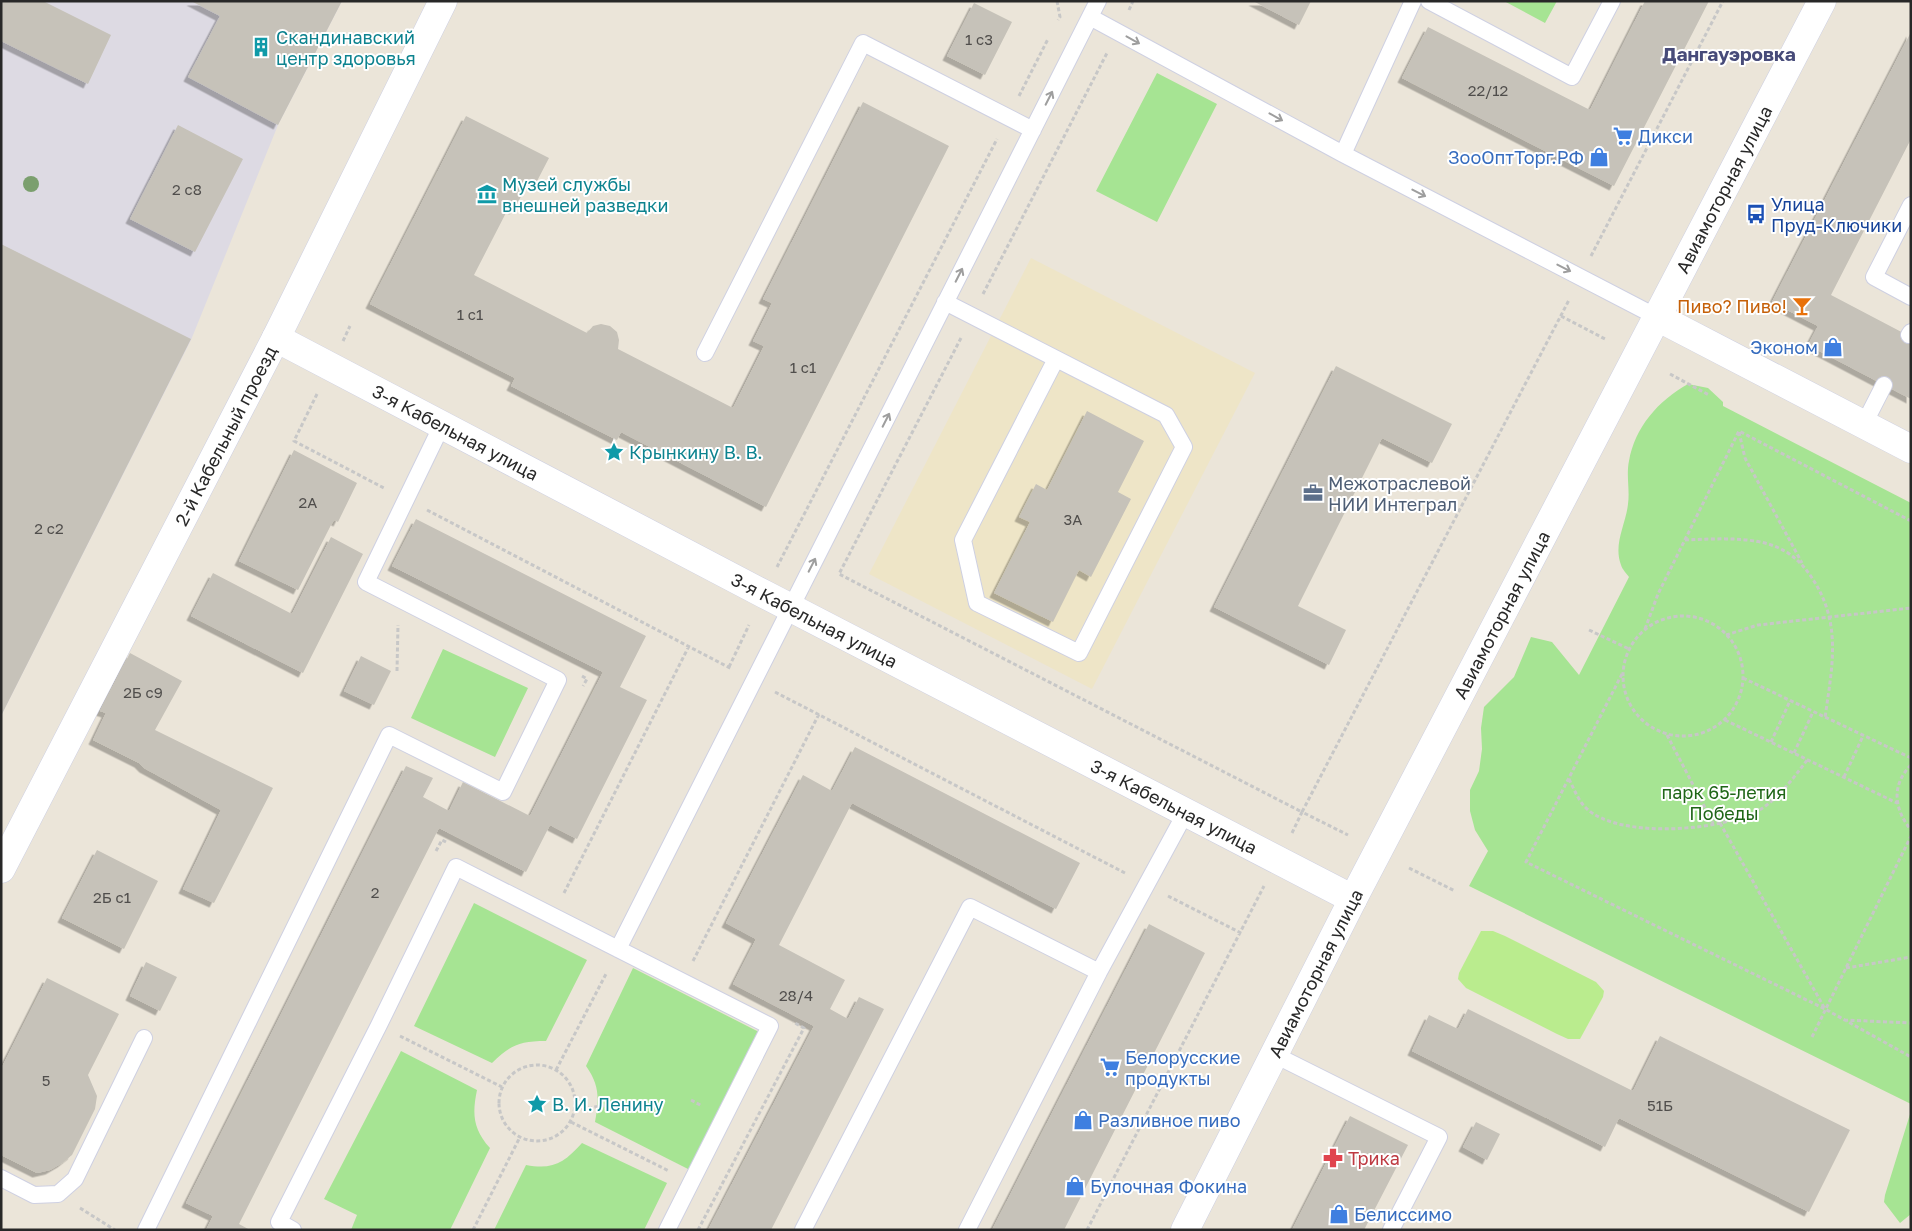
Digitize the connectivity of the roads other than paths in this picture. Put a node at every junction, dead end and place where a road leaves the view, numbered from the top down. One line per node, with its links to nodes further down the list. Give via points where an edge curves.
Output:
1 (443, 1): 14 (street, 2-й Кабельный проезд)
2 (1098, 1): 7 (lane)
3 (1413, 1): 9 (lane)
4 (1429, 1): 5 (lane, via 1572,77)
5 (1612, 1)
6 (1822, 1): 13 (street, Авиамоторная улица)
7 (1090, 17): 8 (lane, one-way to 7); 9 (lane, one-way to 9)
8 (1033, 130): 12 (lane, one-way to 8); 15 (lane, via 863,43)
9 (1342, 154): 13 (lane, one-way to 13)
10 (1911, 205): 11 (lane, via 1874,278)
11 (1911, 297)
12 (946, 302): 16 (lane); 21 (lane, one-way to 12)
13 (1657, 317): 18 (street); 24 (street, Авиамоторная улица)
14 (276, 338): 19 (street, 3-я Кабельная улица); 23 (street, 2-й Кабельный проезд)
15 (705, 353)
16 (1056, 359): 16 (lane, via 1166,416 1184,447 1079,653 977,602 963,540)
17 (1884, 385): 18 (lane)
18 (1864, 424): 20 (street)
19 (442, 425): 21 (street, 3-я Кабельная улица); 30 (lane, via 366,582 558,680 503,792 389,735)
20 (1911, 449)
21 (790, 608): 22 (street, 3-я Кабельная улица); 25 (lane)
22 (1186, 812): 24 (street, 3-я Кабельная улица); 26 (lane)
23 (1, 869)
24 (1353, 899): 28 (street, Авиамоторная улица)
25 (618, 949): 31 (lane, via 456,867 279,1222); 32 (lane, via 770,1026)
26 (1099, 972): 33 (lane, via 970,907); 34 (lane)
27 (144, 1038): 29 (lane, via 75,1179 58,1194 34,1195)
28 (1275, 1055): 35 (street, Авиамоторная улица); 36 (lane, via 1439,1137)
29 (1, 1178)
30 (146, 1230)
31 (293, 1230)
32 (668, 1230)
33 (803, 1230)
34 (967, 1230)
35 (1185, 1230)
36 (1391, 1230)

